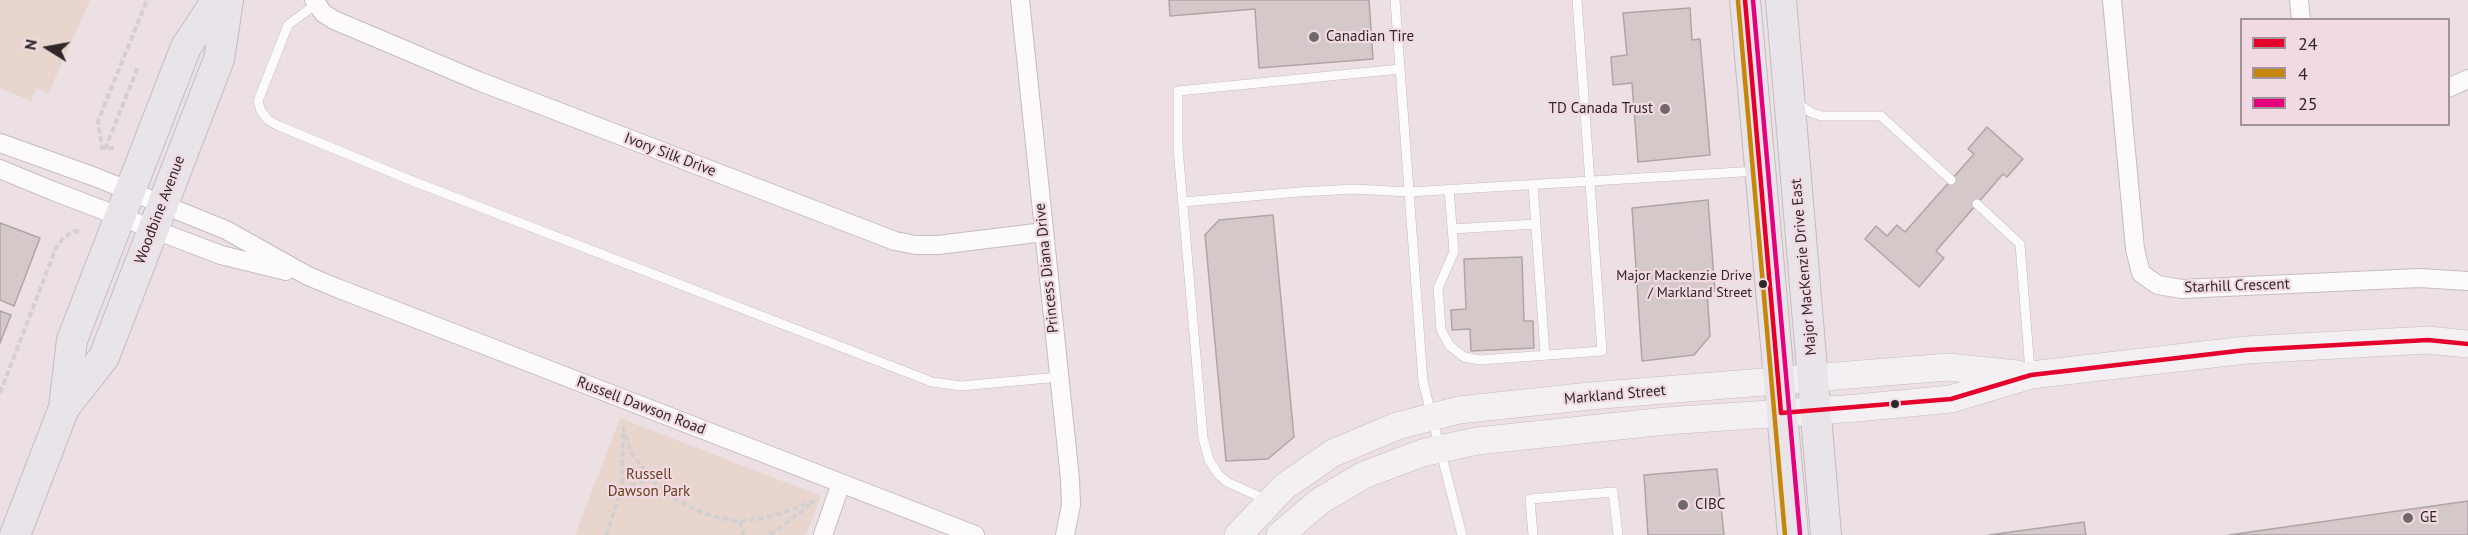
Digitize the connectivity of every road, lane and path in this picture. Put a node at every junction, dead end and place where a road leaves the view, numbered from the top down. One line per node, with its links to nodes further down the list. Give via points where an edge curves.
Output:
1 (147, 0): 20 (path, via 100,113 98,130)
2 (218, 0): 29 (main road, Woodbine Avenue, via 186,47)
3 (228, 0): 31 (main road, Woodbine Avenue, via 219,59)
4 (1020, 0): 35 (street, Princess Diana Drive)
5 (1395, 0): 14 (lane)
6 (1577, 0): 24 (lane)
7 (1745, 0): 17 (main road, Major MacKenzie Drive East)
8 (1781, 0): 17 (main road, Major MacKenzie Drive East)
9 (2112, 0): 37 (street, Starhill Crescent, via 2135,249 2141,273 2158,285 2182,289 2419,278)
10 (2299, 0): 12 (street)
11 (315, 2): 35 (street, Ivory Silk Drive, via 334,20 476,80 895,241 938,245); 41 (lane, via 288,25 258,101 268,120 279,126 932,382 961,386)
12 (2301, 18)
13 (138, 67): 20 (path)
14 (1400, 69): 27 (lane); 28 (lane, via 1178,91)
15 (2468, 79): 16 (street)
16 (2450, 87)
17 (1774, 93): 22 (main road, Major MacKenzie Drive East); 23 (lane, via 1812,114 1881,116); 42 (main road, Major MacKenzie Drive East)
18 (0, 143): 29 (street, Russell Dawson Road)
19 (114, 148): 20 (path)
20 (105, 149)
21 (0, 169): 29 (street, Russell Dawson Road)
22 (1760, 170): 24 (lane); 43 (main road, Major MacKenzie Drive East)
23 (1951, 180)
24 (1590, 182): 25 (lane); 39 (lane, via 1602,351)
25 (1533, 184): 26 (lane); 32 (lane)
26 (1449, 189): 27 (lane); 33 (lane)
27 (1409, 192): 28 (lane, via 1354,189); 48 (lane, via 1423,382)
28 (1183, 202): 53 (lane, via 1203,438 1209,460 1227,482)
29 (125, 204): 31 (street, Russell Dawson Road); 31 (street, Russell Dawson Road); 45 (main road, Woodbine Avenue, via 72,340)
30 (1977, 204): 40 (lane, via 2020,244)
31 (158, 217): 36 (street, Russell Dawson Road, via 221,255); 36 (street, Russell Dawson Road, via 226,230); 45 (main road, Woodbine Avenue, via 104,357)
32 (1536, 224): 33 (lane); 39 (lane)
33 (1452, 229): 39 (lane, via 1454,252 1438,288 1442,330 1450,346 1464,357 1480,360)
34 (82, 232): 44 (path, via 69,234 56,248)
35 (1044, 232): 41 (street, Princess Diana Drive)
36 (308, 276): 51 (street, Russell Dawson Road)
37 (2468, 281)
38 (2468, 344): 40 (street, Markland Street, via 2428,340 2246,350)
39 (1545, 355)
40 (2031, 375): 42 (street, Markland Street, via 1948,367); 46 (street, Markland Street, via 1951,399)
41 (1059, 376): 61 (street, Princess Diana Drive, via 1071,505)
42 (1814, 378): 43 (street, Markland Street); 46 (main road, Major MacKenzie Drive East)
43 (1778, 381): 47 (main road, Major MacKenzie Drive East); 48 (street, Markland Street, via 1510,404)
44 (0, 393)
45 (64, 408): 55 (main road, Woodbine Avenue)
46 (1816, 411): 47 (street, Markland Street); 68 (main road, Major MacKenzie Drive East)
47 (1780, 413): 49 (street, Markland Street, via 1527,435); 67 (main road, Major MacKenzie Drive East)
48 (1433, 416): 49 (lane); 53 (street, Markland Street, via 1397,426 1333,453)
49 (1440, 448): 63 (street, Markland Street, via 1382,467 1348,484); 64 (lane)
50 (650, 479): 52 (path); 52 (path, via 630,450 623,426); 54 (path, via 673,498 702,513)
51 (841, 483): 59 (street); 60 (street, Russell Dawson Road)
52 (622, 489): 56 (path)
53 (1269, 501): 62 (street, Markland Street)
54 (739, 522): 57 (path); 58 (path, via 773,516 815,501)
55 (15, 535)
56 (606, 535)
57 (744, 535)
58 (770, 535)
59 (822, 535)
60 (975, 535)
61 (1065, 535)
62 (1238, 535)
63 (1280, 535)
64 (1462, 535)
65 (1533, 535): 66 (lane, via 1530,500 1613,492)
66 (1618, 535)
67 (1793, 535)
68 (1826, 535)

